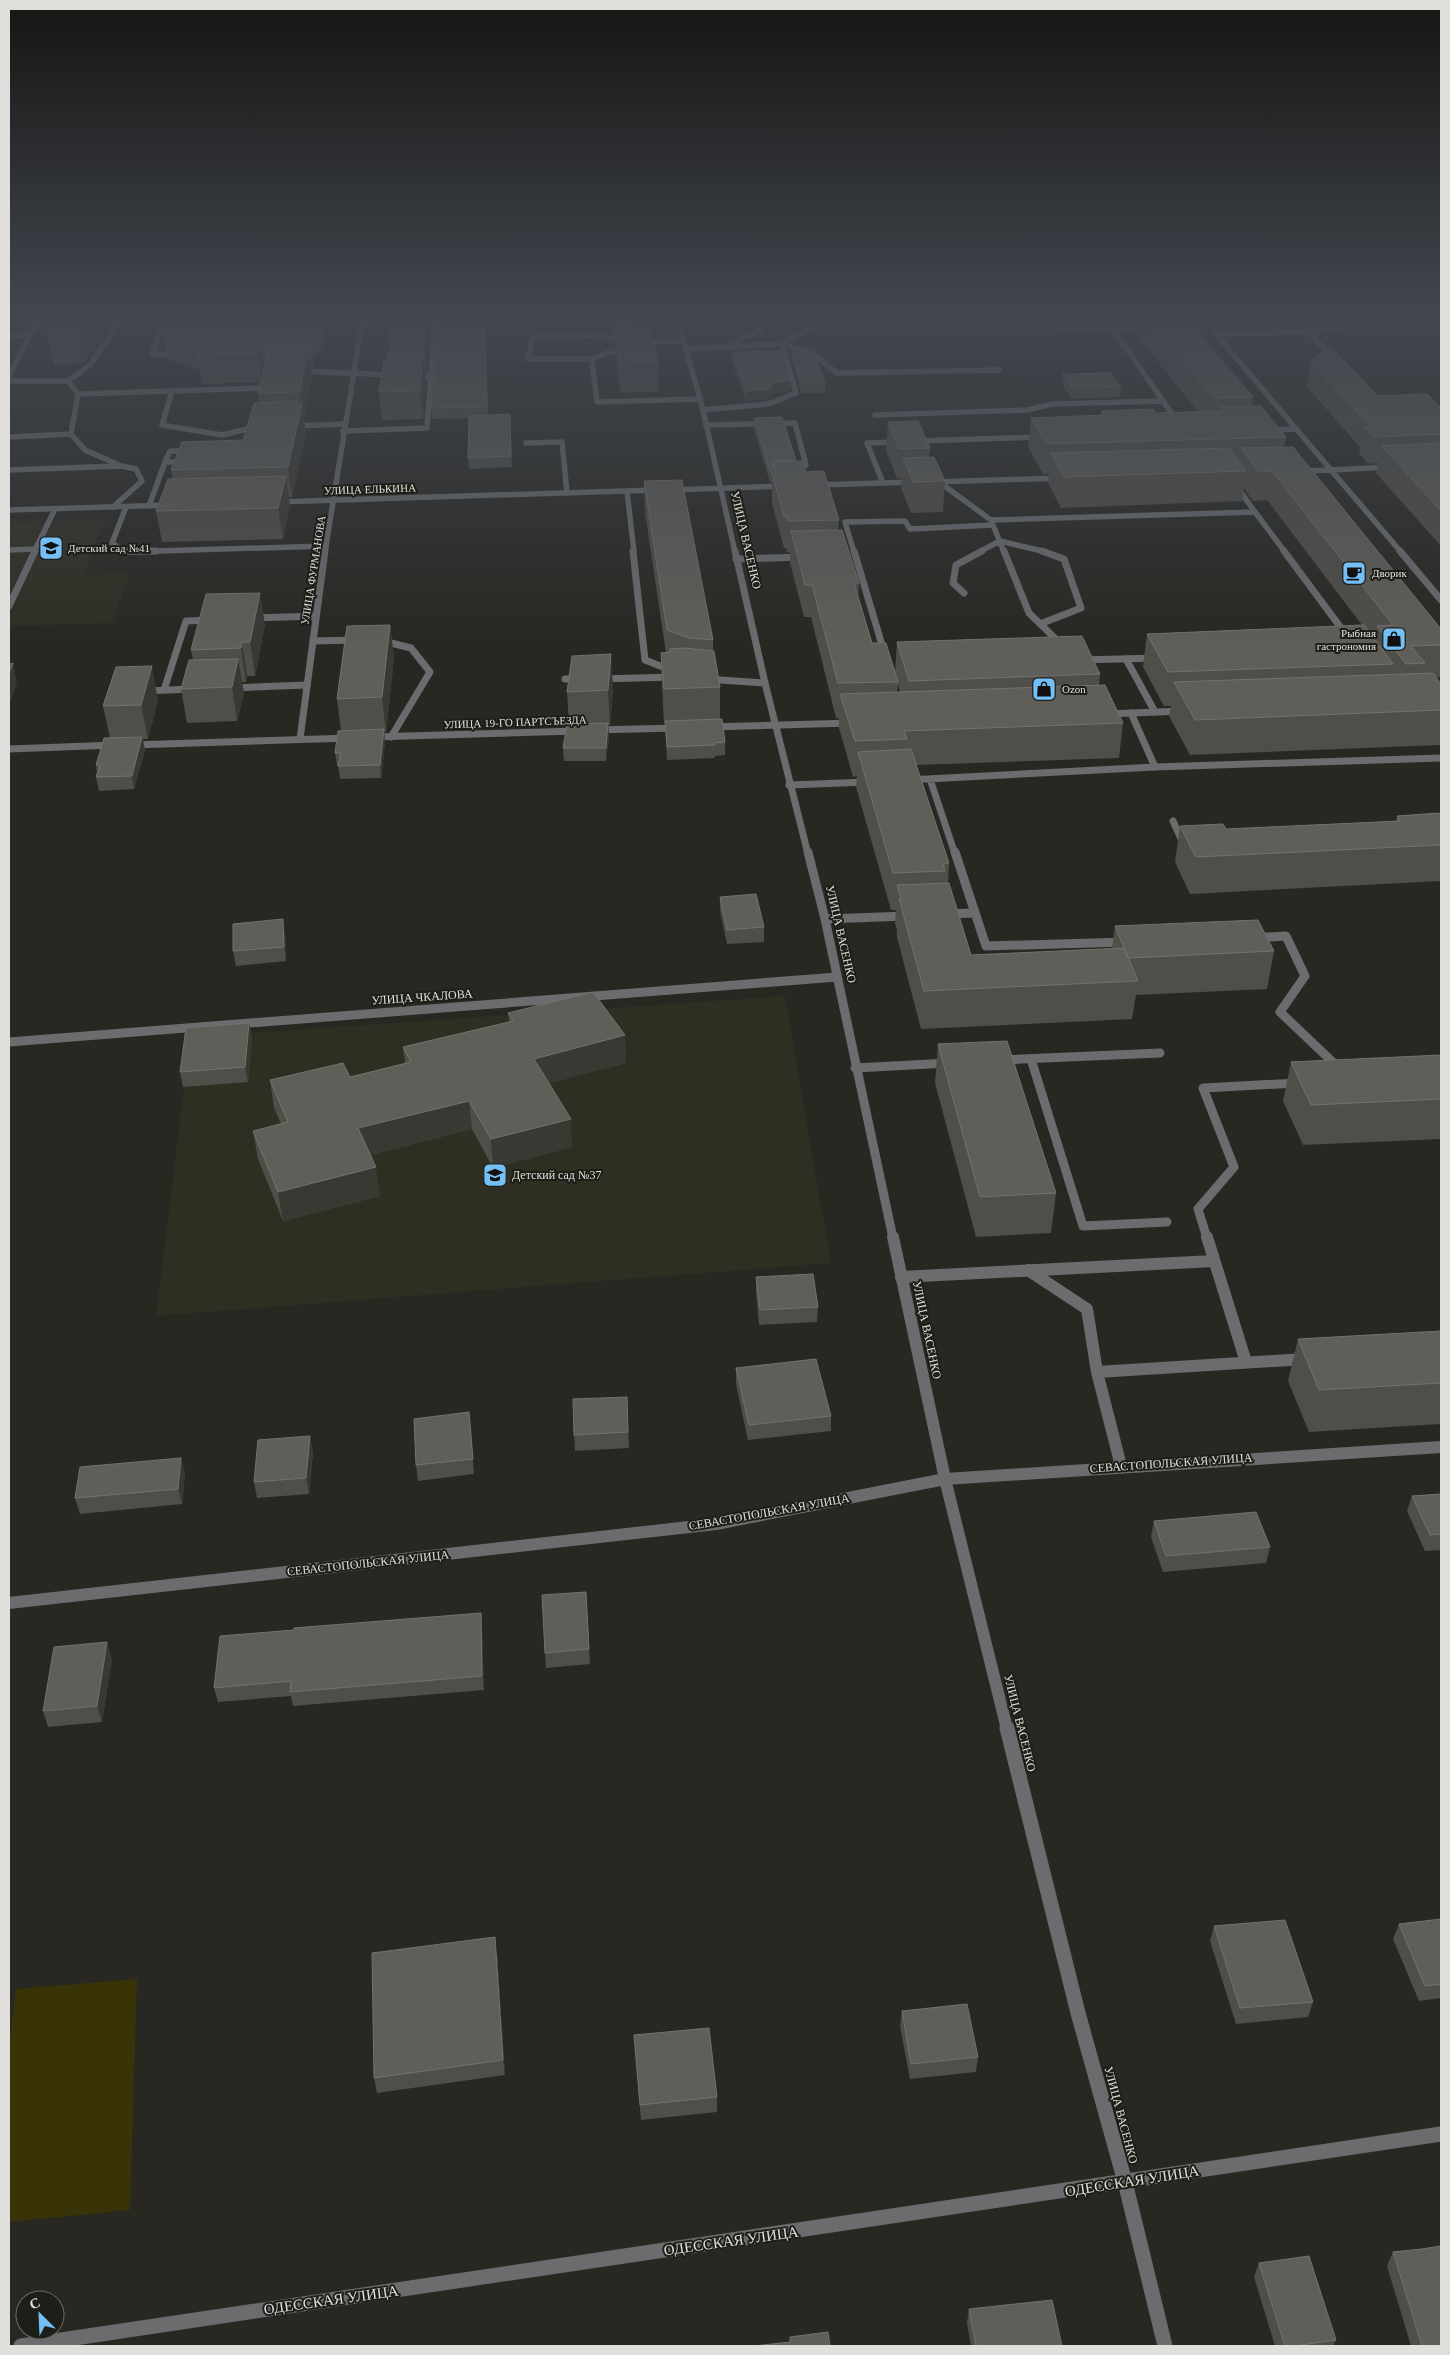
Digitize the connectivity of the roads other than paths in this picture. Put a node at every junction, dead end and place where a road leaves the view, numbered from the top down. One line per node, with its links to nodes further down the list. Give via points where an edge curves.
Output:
1 (706, 425): 36 (street, УЛИЦА ВАСЕНКО)
2 (72, 426): 15 (street)
3 (167, 426): 9 (street, via 222,435)
4 (285, 426): 11 (street)
5 (427, 426): 11 (street)
6 (796, 426): 22 (street)
7 (1181, 426): 14 (street)
8 (1294, 426): 12 (street)
9 (256, 427): 10 (street)
10 (266, 427)
11 (344, 428): 39 (street, УЛИЦА ФУРМАНОВА)
12 (1297, 429): 13 (street); 26 (street)
13 (1260, 430)
14 (1186, 432)
15 (71, 434): 16 (street); 23 (street, via 85,450)
16 (9, 437)
17 (1046, 437): 33 (street, via 867,443)
18 (526, 443): 38 (street, via 562,442)
19 (196, 451): 20 (street, via 170,452)
20 (165, 462): 21 (street); 42 (street)
21 (195, 462)
22 (806, 465)
23 (121, 466): 25 (street); 43 (street, via 136,469 142,481)
24 (1402, 467): 26 (street)
25 (9, 470)
26 (1331, 470): 27 (street); 58 (street)
27 (1293, 471)
28 (1068, 478): 32 (street)
29 (1233, 480): 47 (street)
30 (920, 482): 33 (street)
31 (929, 482): 32 (street)
32 (939, 482): 48 (street)
33 (883, 483): 35 (street)
34 (796, 486): 36 (street, УЛИЦА ЕЛЬКИНА)
35 (806, 486)
36 (720, 488): 37 (street, УЛИЦА ЕЛЬКИНА); 56 (street, УЛИЦА ВАСЕНКО)
37 (627, 491): 38 (street, УЛИЦА ЕЛЬКИНА); 72 (street, via 645,660 679,676)
38 (567, 493): 39 (street, УЛИЦА ЕЛЬКИНА)
39 (335, 500): 40 (street, УЛИЦА ЕЛЬКИНА); 50 (street, УЛИЦА ФУРМАНОВА)
40 (266, 502)
41 (178, 505): 42 (street)
42 (149, 506): 44 (street)
43 (112, 507): 44 (street); 45 (street)
44 (126, 507): 50 (street, via 112,543 125,552)
45 (55, 509): 46 (street); 51 (street)
46 (9, 510)
47 (1255, 512): 48 (street); 65 (street)
48 (992, 523): 49 (street); 54 (street, via 910,529 905,521 845,522)
49 (1000, 541): 57 (street, via 956,565 953,583); 63 (street, via 1029,613); 63 (street, via 1064,559 1082,608)
50 (326, 546): 60 (street, УЛИЦА ФУРМАНОВА)
51 (35, 549): 52 (street); 59 (street)
52 (9, 550)
53 (847, 556): 54 (street)
54 (856, 556): 67 (street)
55 (808, 557): 56 (street)
56 (736, 559): 73 (street, УЛИЦА ВАСЕНКО)
57 (964, 593)
58 (1441, 600)
59 (9, 606)
60 (315, 616): 61 (street); 64 (street, УЛИЦА ФУРМАНОВА)
61 (246, 619)
62 (216, 620): 77 (street, via 186,621)
63 (1040, 624): 69 (street)
64 (313, 641): 74 (street, УЛИЦА ФУРМАНОВА); 87 (street, via 377,640 411,648 430,672)
65 (1352, 642)
66 (1161, 657): 68 (street)
67 (886, 658)
68 (1126, 659): 69 (street); 80 (street)
69 (1078, 660): 70 (street)
70 (1068, 661)
71 (697, 678): 73 (street)
72 (565, 679)
73 (765, 683): 84 (street, УЛИЦА ВАСЕНКО)
74 (307, 685): 75 (street); 88 (street, УЛИЦА ФУРМАНОВА)
75 (222, 688)
76 (202, 689): 77 (street)
77 (164, 690): 78 (street)
78 (138, 691)
79 (1193, 710): 80 (street)
80 (1155, 712): 81 (street)
81 (1131, 713): 82 (street); 91 (street)
82 (1102, 714)
83 (865, 722): 84 (street)
84 (776, 724): 86 (street); 95 (street, УЛИЦА ВАСЕНКО)
85 (687, 727): 87 (street, УЛИЦА 19-ГО ПАРТСЪЕЗДА)
86 (697, 727)
87 (391, 737): 88 (street, УЛИЦА 19-ГО ПАРТСЪЕЗДА)
88 (300, 739): 89 (street, УЛИЦА 19-ГО ПАРТСЪЕЗДА)
89 (9, 749)
90 (1441, 758): 91 (street)
91 (1155, 767): 92 (street)
92 (930, 779): 93 (street); 98 (street)
93 (901, 780)
94 (881, 781): 95 (street)
95 (789, 785): 101 (street, УЛИЦА ВАСЕНКО)
96 (1173, 820): 97 (street, via 1185,848)
97 (1195, 848)
98 (974, 913): 99 (street); 103 (street, via 986,946)
99 (935, 914)
100 (915, 915): 101 (street)
101 (825, 919): 104 (street, УЛИЦА ВАСЕНКО)
102 (1247, 938): 111 (street, via 1286,936 1305,976 1280,1012)
103 (1141, 941)
104 (837, 977): 105 (street, УЛИЦА ЧКАЛОВА); 110 (street, УЛИЦА ВАСЕНКО)
105 (9, 1042)
106 (1160, 1053): 107 (street)
107 (1031, 1059): 108 (street); 113 (street, via 1083,1226)
108 (992, 1061)
109 (963, 1062): 110 (street)
110 (855, 1068): 116 (street, УЛИЦА ВАСЕНКО)
111 (1346, 1074)
112 (1306, 1083): 114 (street, via 1203,1088 1234,1167 1198,1209)
113 (1167, 1222)
114 (1214, 1261): 115 (street); 118 (street)
115 (1028, 1270): 116 (street); 119 (street, via 1087,1309)
116 (901, 1278): 122 (street, УЛИЦА ВАСЕНКО)
117 (1314, 1358): 118 (street)
118 (1246, 1362): 119 (street)
119 (1098, 1372): 121 (street)
120 (1441, 1447): 121 (street, СЕВАСТОПОЛЬСКАЯ УЛИЦА)
121 (1121, 1466): 122 (street, СЕВАСТОПОЛЬСКАЯ УЛИЦА)
122 (945, 1479): 123 (street, СЕВАСТОПОЛЬСКАЯ УЛИЦА, via 716,1524); 125 (street, УЛИЦА ВАСЕНКО, via 1078,2013)
123 (9, 1603)
124 (1441, 2134): 125 (street, ОДЕССКАЯ УЛИЦА)
125 (1125, 2182): 126 (street, ОДЕССКАЯ УЛИЦА); 127 (street, УЛИЦА ВАСЕНКО)
126 (21, 2346)
127 (1165, 2346)

